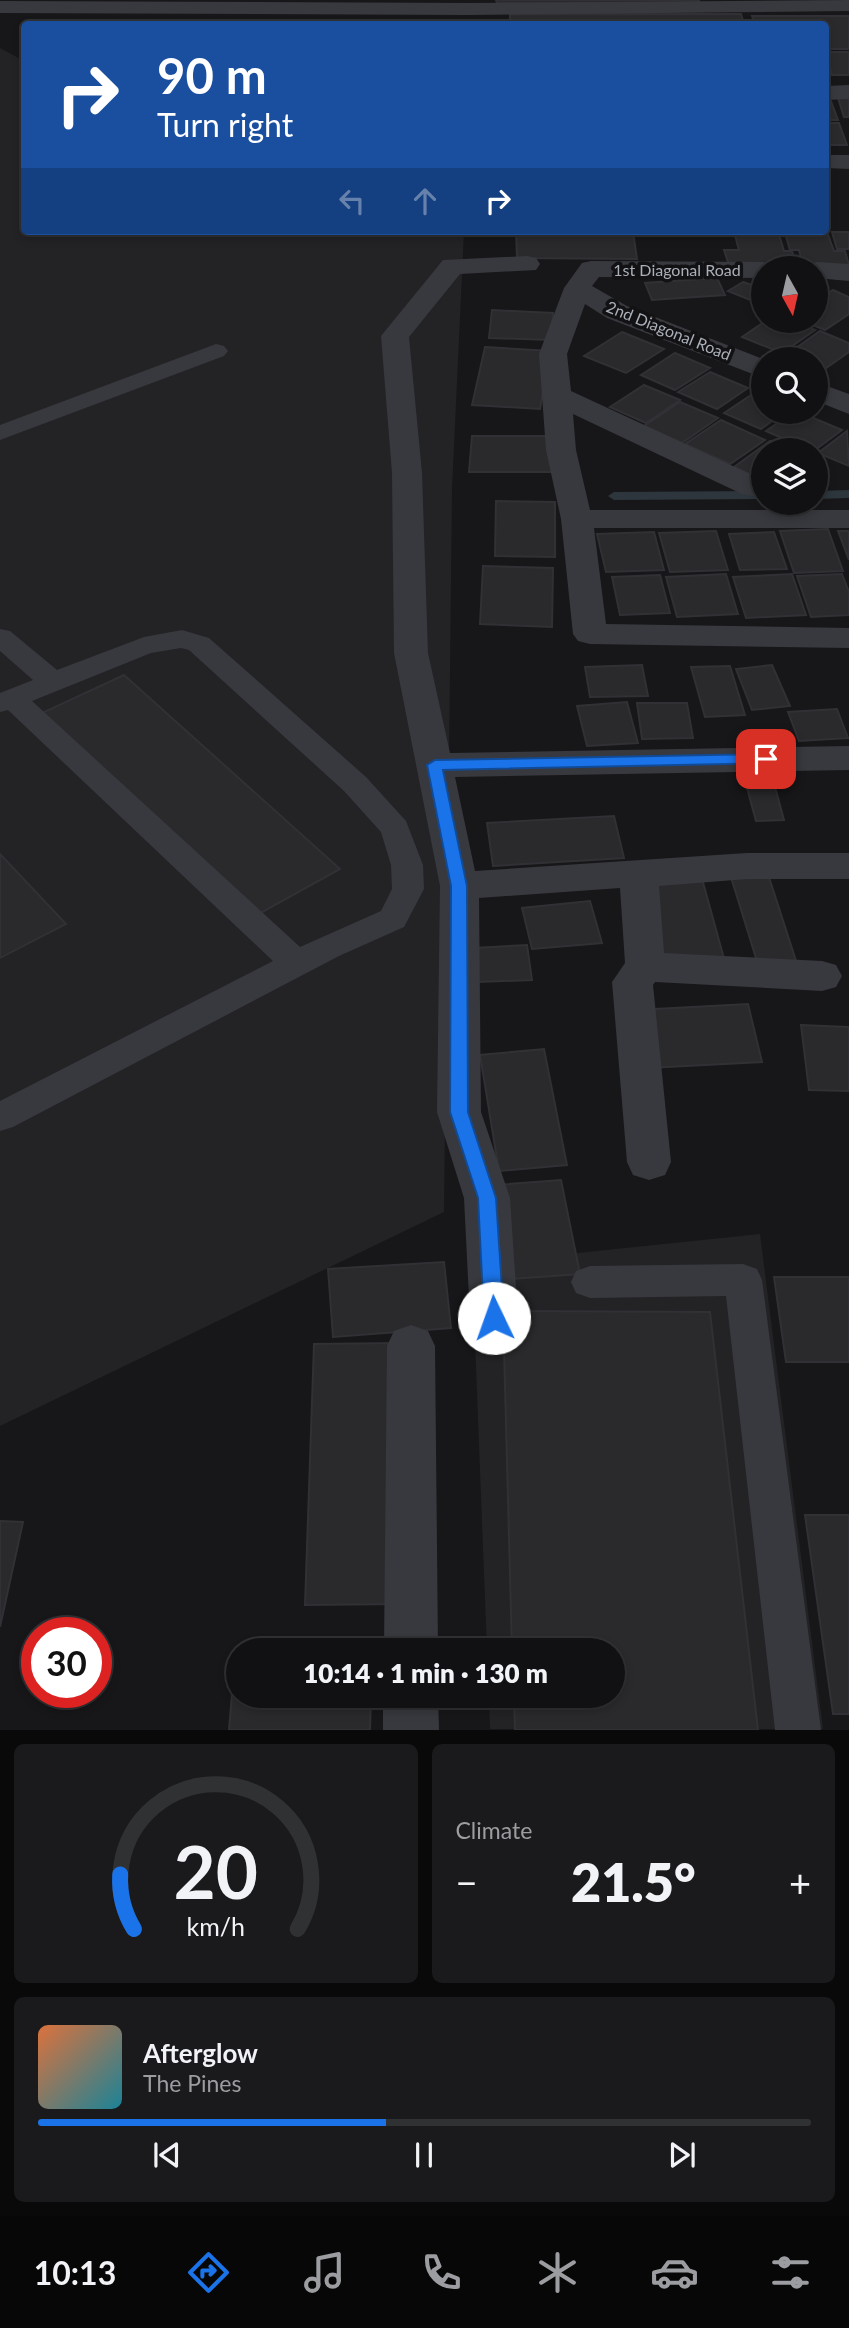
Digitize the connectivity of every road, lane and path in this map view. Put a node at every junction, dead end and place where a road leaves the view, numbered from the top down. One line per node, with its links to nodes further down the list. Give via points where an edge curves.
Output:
1 (849, 5): 3 (street)
2 (0, 7): 3 (street)
3 (469, 11)
4 (849, 92): 5 (street)
5 (829, 93)
6 (527, 264): 23 (street, via 452,266 395,336 407,473 411,653)
7 (751, 271): 8 (street, 1st Diagonal Road)
8 (584, 278): 10 (street, 2nd Diagonal Road, via 617,312); 11 (street, via 553,354)
9 (216, 351): 14 (lane)
10 (751, 364)
11 (556, 395): 15 (street); 17 (street, via 561,450)
12 (828, 396): 13 (street)
13 (849, 405)
14 (0, 433)
15 (751, 486)
16 (834, 505): 17 (street)
17 (577, 519): 19 (street, via 590,634)
18 (0, 637): 20 (lane)
19 (849, 638)
20 (52, 682): 21 (lane); 27 (lane, via 144,646 182,639 199,644 355,784 395,828 407,865 408,889 393,919)
21 (6, 700): 27 (lane)
22 (849, 758): 23 (street)
23 (435, 765): 26 (street)
24 (849, 866): 25 (street)
25 (639, 873): 26 (street); 28 (street)
26 (459, 886): 33 (street, via 459,1112 487,1198)
27 (297, 964): 30 (lane)
28 (645, 967): 29 (street); 31 (street, via 632,982)
29 (822, 976)
30 (0, 1117)
31 (649, 1162)
32 (590, 1282): 38 (lane, via 743,1280)
33 (494, 1318)
34 (411, 1346): 35 (street)
35 (411, 1638)
36 (411, 1708): 37 (street)
37 (411, 1730)
38 (798, 1730)

